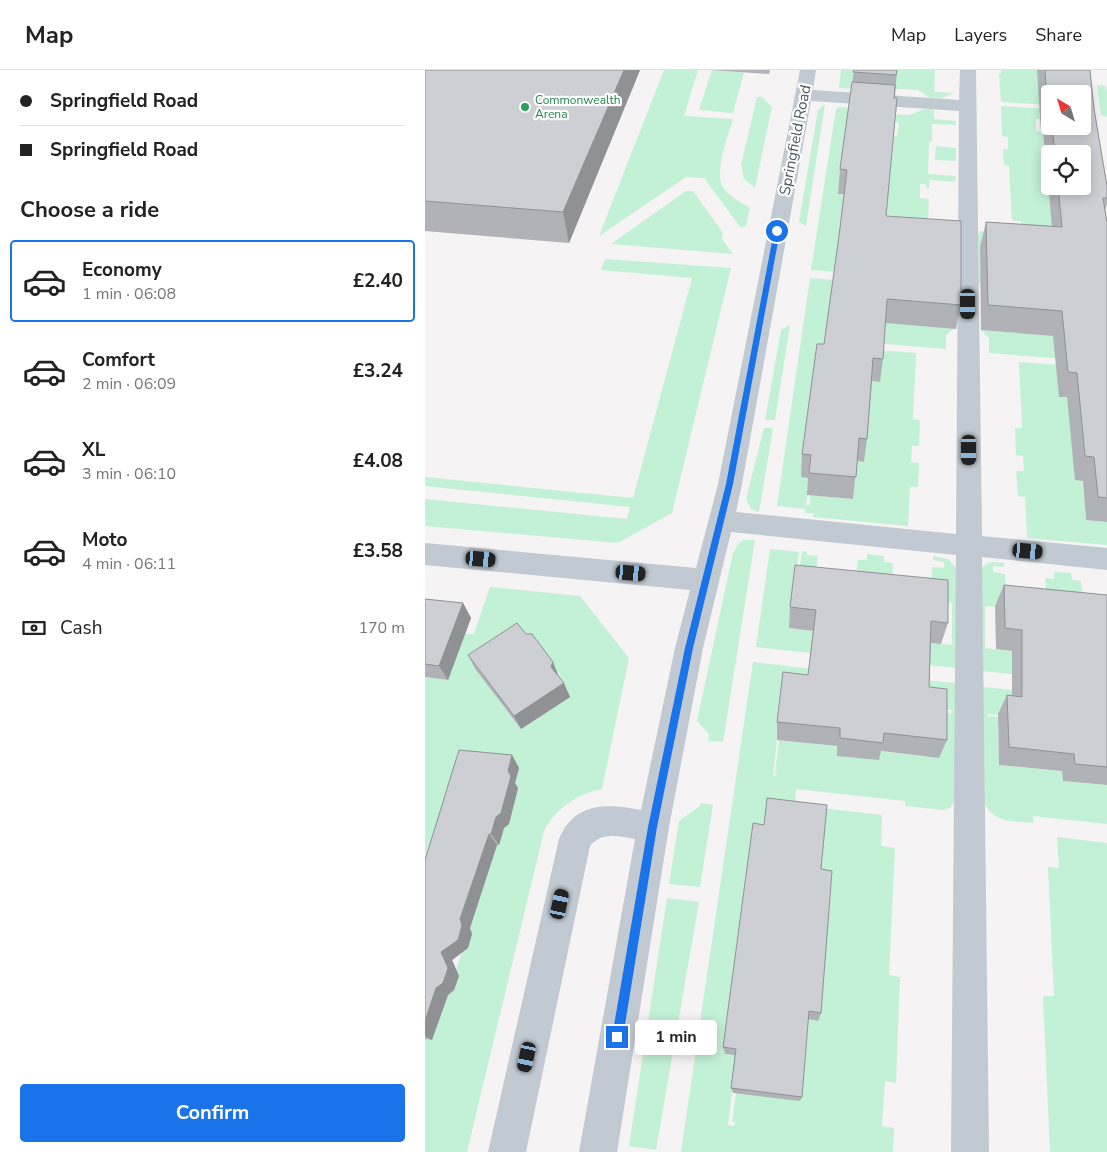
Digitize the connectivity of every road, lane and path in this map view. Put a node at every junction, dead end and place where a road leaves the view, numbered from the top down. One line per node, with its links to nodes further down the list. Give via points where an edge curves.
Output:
1 (968, 70): 3 (street)
2 (806, 83): 3 (street); 4 (street, Springfield Road)
3 (968, 106): 5 (street)
4 (720, 521): 5 (street); 8 (street, Springfield Road)
5 (969, 546): 7 (street); 12 (street)
6 (425, 554): 8 (street)
7 (1107, 559)
8 (705, 580): 9 (street, Springfield Road)
9 (653, 827): 10 (street, via 599,821 580,830 575,839); 11 (street, Springfield Road)
10 (507, 1152)
11 (598, 1152)
12 (970, 1152)

